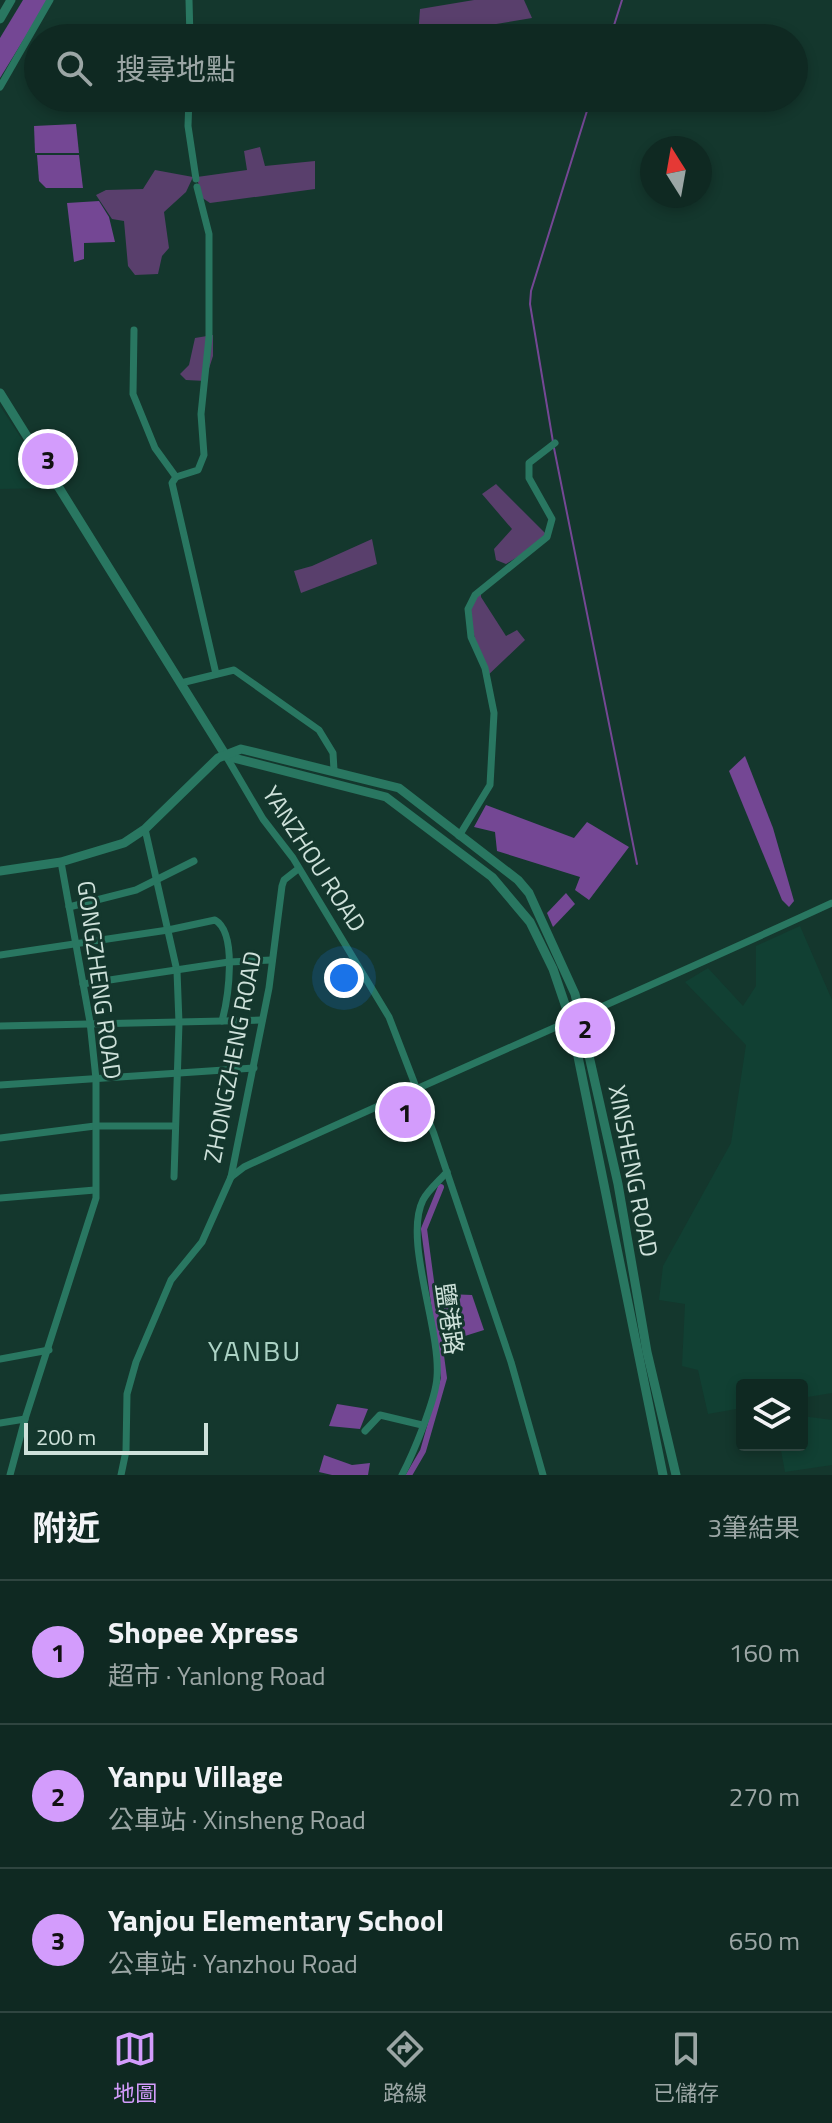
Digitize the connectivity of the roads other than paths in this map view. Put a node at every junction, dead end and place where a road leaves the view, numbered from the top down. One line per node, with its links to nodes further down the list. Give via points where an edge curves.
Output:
1 (11, 0): 4 (street)
2 (50, 0): 5 (street)
3 (189, 0): 6 (street)
4 (0, 19)
5 (36, 24)
6 (190, 24)
7 (24, 45): 8 (street)
8 (0, 87)
9 (188, 112): 13 (street, via 196,183 209,234 209,337 201,414 204,455 198,470)
10 (134, 330): 13 (street, via 133,394 155,448)
11 (0, 393): 15 (street, YANZHOU ROAD)
12 (555, 443): 19 (street, via 529,463 529,478 552,519 547,537 475,595 468,609 494,713 490,785)
13 (176, 477): 14 (street, via 172,483 180,525)
14 (216, 674): 15 (street); 17 (street, via 234,670 319,730 333,753)
15 (181, 683): 16 (street, YANZHOU ROAD)
16 (226, 756): 17 (street, XINSHENG ROAD, via 241,749); 18 (street); 22 (street, YANZHOU ROAD); 34 (street, XINSHENG ROAD, via 386,797 492,877 530,922)
17 (334, 770): 19 (street, XINSHENG ROAD, via 399,788)
18 (145, 829): 21 (street, via 124,843); 24 (street)
19 (459, 836): 34 (street, XINSHENG ROAD, via 529,893 575,994)
20 (194, 861): 24 (street)
21 (61, 862): 23 (street); 26 (street, GONGZHENG ROAD)
22 (298, 869): 30 (street, ZHONGZHENG ROAD, via 282,886); 44 (street, YANZHOU ROAD, via 389,1017)
23 (0, 871)
24 (157, 880): 26 (street); 27 (street)
25 (832, 903): 34 (street)
26 (69, 907): 28 (street, GONGZHENG ROAD)
27 (168, 930): 28 (street); 31 (street, via 215,920 225,929); 32 (street)
28 (76, 943): 29 (street); 33 (street, GONGZHENG ROAD)
29 (0, 955)
30 (272, 960): 31 (street); 35 (street, ZHONGZHENG ROAD)
31 (229, 962): 32 (street); 36 (street)
32 (177, 971): 33 (street); 38 (street)
33 (83, 984): 37 (street, GONGZHENG ROAD)
34 (576, 1019): 44 (street); 63 (street, XINSHENG ROAD); 64 (street, XINSHENG ROAD, via 618,1184 647,1352)
35 (262, 1020): 36 (street); 40 (street, ZHONGZHENG ROAD)
36 (222, 1021): 38 (street)
37 (90, 1022): 38 (street); 39 (street); 42 (street, GONGZHENG ROAD)
38 (179, 1023): 41 (street)
39 (0, 1026)
40 (254, 1068): 41 (street); 50 (street, ZHONGZHENG ROAD)
41 (177, 1074): 42 (street); 46 (street)
42 (96, 1079): 43 (street); 45 (street, GONGZHENG ROAD)
43 (0, 1085)
44 (417, 1090): 48 (street, YANZHOU ROAD); 50 (street)
45 (95, 1126): 46 (street); 47 (street); 51 (street, GONGZHENG ROAD)
46 (175, 1126): 49 (street)
47 (0, 1138)
48 (447, 1172): 57 (street, 鹽港路, via 423,1199 419,1218 418,1250 437,1377); 62 (street, YANZHOU ROAD)
49 (174, 1177)
50 (231, 1177): 60 (street, ZHONGZHENG ROAD, via 202,1242 171,1280 136,1362 127,1394)
51 (95, 1190): 52 (street); 53 (street, GONGZHENG ROAD)
52 (0, 1198)
53 (49, 1350): 54 (street); 55 (street, GONGZHENG ROAD)
54 (0, 1359)
55 (25, 1419): 56 (street); 59 (street, GONGZHENG ROAD)
56 (0, 1423)
57 (422, 1425): 58 (street, via 380,1415); 61 (street, 鹽港路)
58 (365, 1431)
59 (10, 1475)
60 (121, 1475)
61 (402, 1475)
62 (543, 1475)
63 (663, 1475)
64 (676, 1475)

